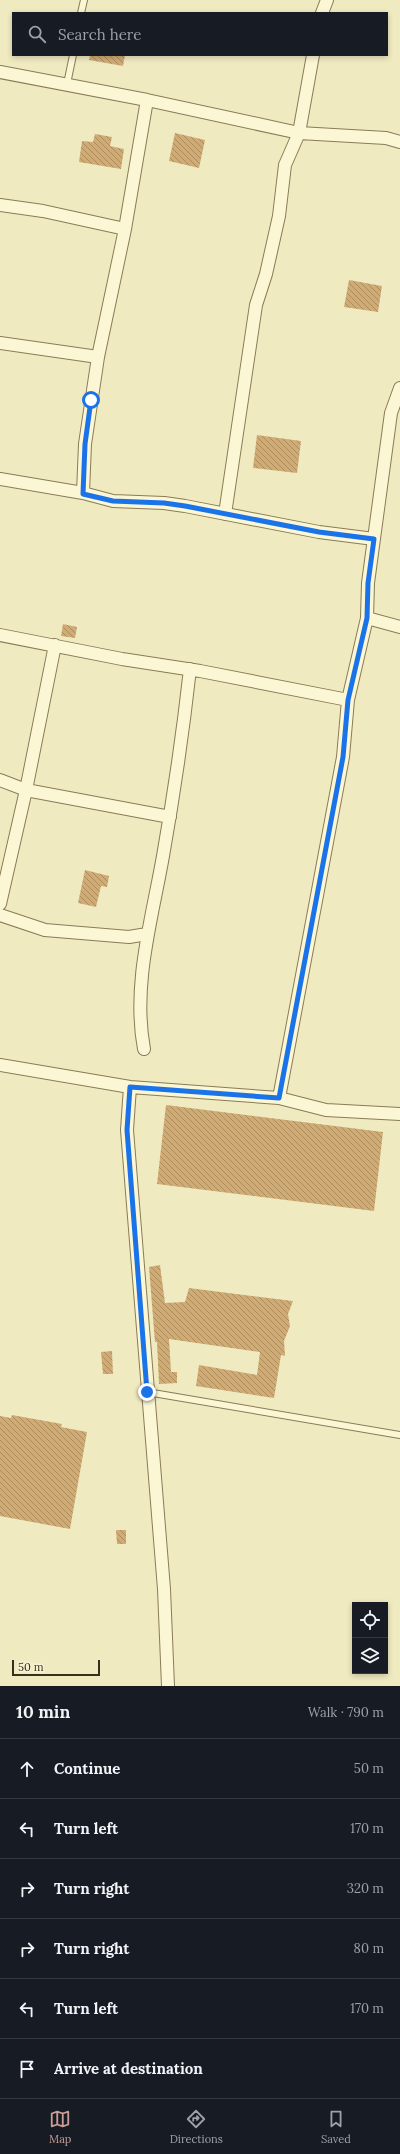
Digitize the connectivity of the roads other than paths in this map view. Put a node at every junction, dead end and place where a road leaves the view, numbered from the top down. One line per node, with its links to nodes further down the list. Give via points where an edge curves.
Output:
1 (84, 0): 3 (lane)
2 (327, 0): 4 (street)
3 (81, 12)
4 (322, 12)
5 (73, 56): 8 (lane)
6 (313, 56): 10 (street)
7 (0, 72): 8 (street)
8 (67, 84): 9 (street)
9 (146, 100): 10 (street); 13 (street)
10 (299, 133): 11 (street, via 386,138); 19 (street, via 284,165 279,216 256,305)
11 (400, 142)
12 (0, 205): 13 (street)
13 (125, 228): 15 (street)
14 (0, 343): 15 (street)
15 (98, 357): 18 (street, via 85,444)
16 (400, 388): 20 (street, via 391,413)
17 (0, 479): 18 (street)
18 (83, 494): 19 (street, via 113,501 164,503)
19 (225, 514): 20 (street, via 319,532)
20 (374, 539): 21 (street, via 368,583)
21 (367, 618): 22 (street); 26 (street)
22 (400, 627)
23 (0, 635): 24 (street)
24 (55, 644): 25 (street, via 122,659); 28 (street)
25 (190, 669): 26 (street); 29 (street)
26 (348, 700): 36 (street, via 343,757)
27 (0, 780): 28 (street)
28 (26, 790): 29 (street); 30 (street)
29 (170, 816): 32 (street)
30 (0, 904)
31 (0, 915): 32 (street, via 44,930 129,937)
32 (146, 934): 33 (street, via 139,1023)
33 (144, 1049)
34 (0, 1065): 35 (street)
35 (130, 1087): 36 (street); 38 (street, via 127,1130)
36 (279, 1098): 37 (street, via 326,1110)
37 (400, 1114)
38 (147, 1392): 39 (lane); 40 (street, via 164,1589)
39 (400, 1435)
40 (168, 1686)

